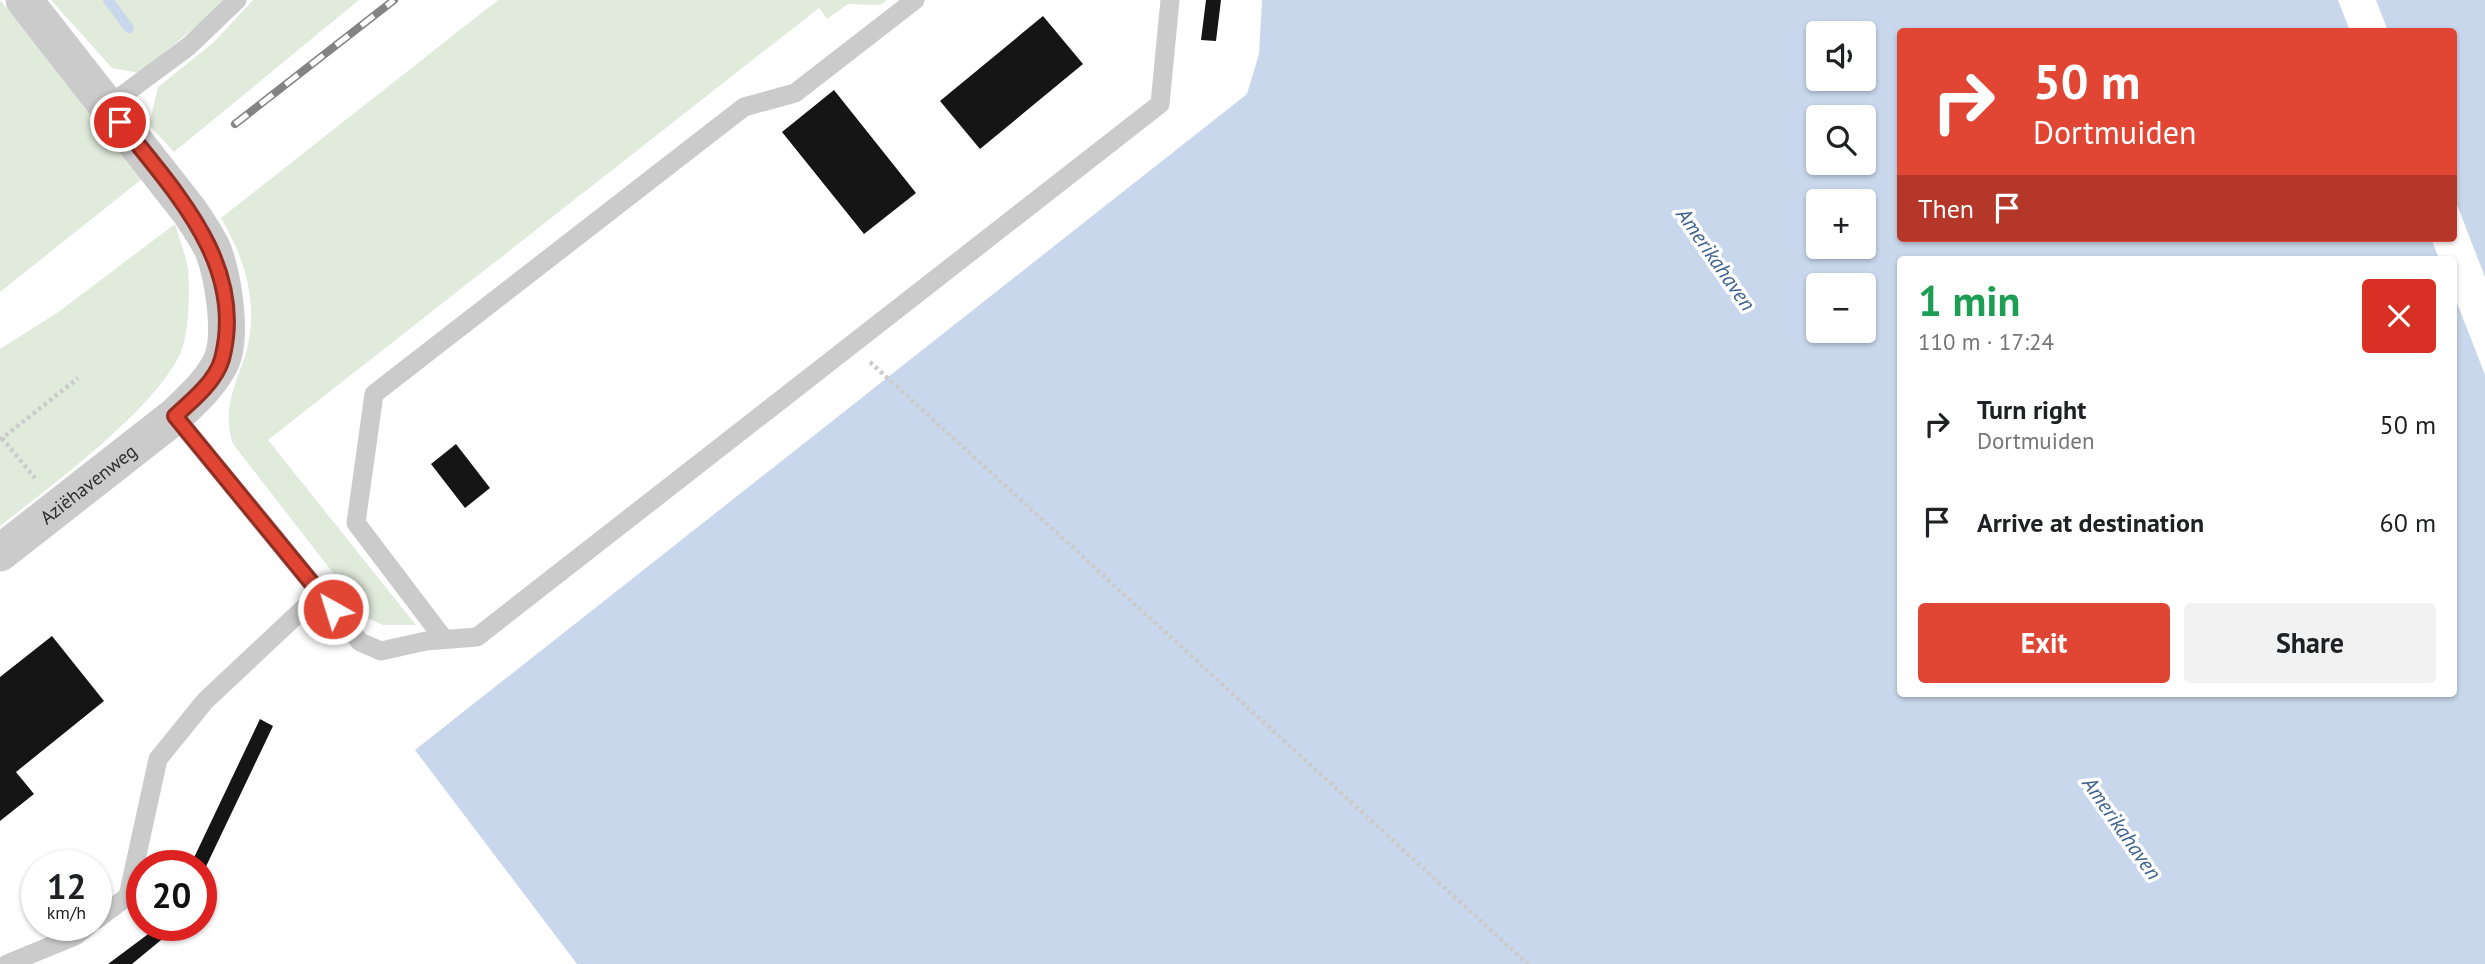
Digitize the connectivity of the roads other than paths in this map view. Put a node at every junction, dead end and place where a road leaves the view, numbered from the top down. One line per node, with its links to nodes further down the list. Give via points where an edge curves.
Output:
1 (24, 0): 5 (street, Aziëhavenweg)
2 (237, 0): 5 (lane, via 190,46)
3 (915, 0): 9 (lane, via 794,93 744,107 374,394 356,523)
4 (1170, 0): 9 (lane, via 1160,104 477,637)
5 (108, 106): 6 (street, Aziëhavenweg, via 190,212 212,248 222,282 226,324 222,360 202,391)
6 (175, 416): 7 (street, Aziëhavenweg); 8 (lane)
7 (0, 553)
8 (320, 593): 9 (lane, via 360,642 381,651); 10 (lane, via 205,701 158,759 128,896)
9 (444, 639)
10 (112, 908)
11 (63, 941): 12 (lane)
12 (7, 964)

